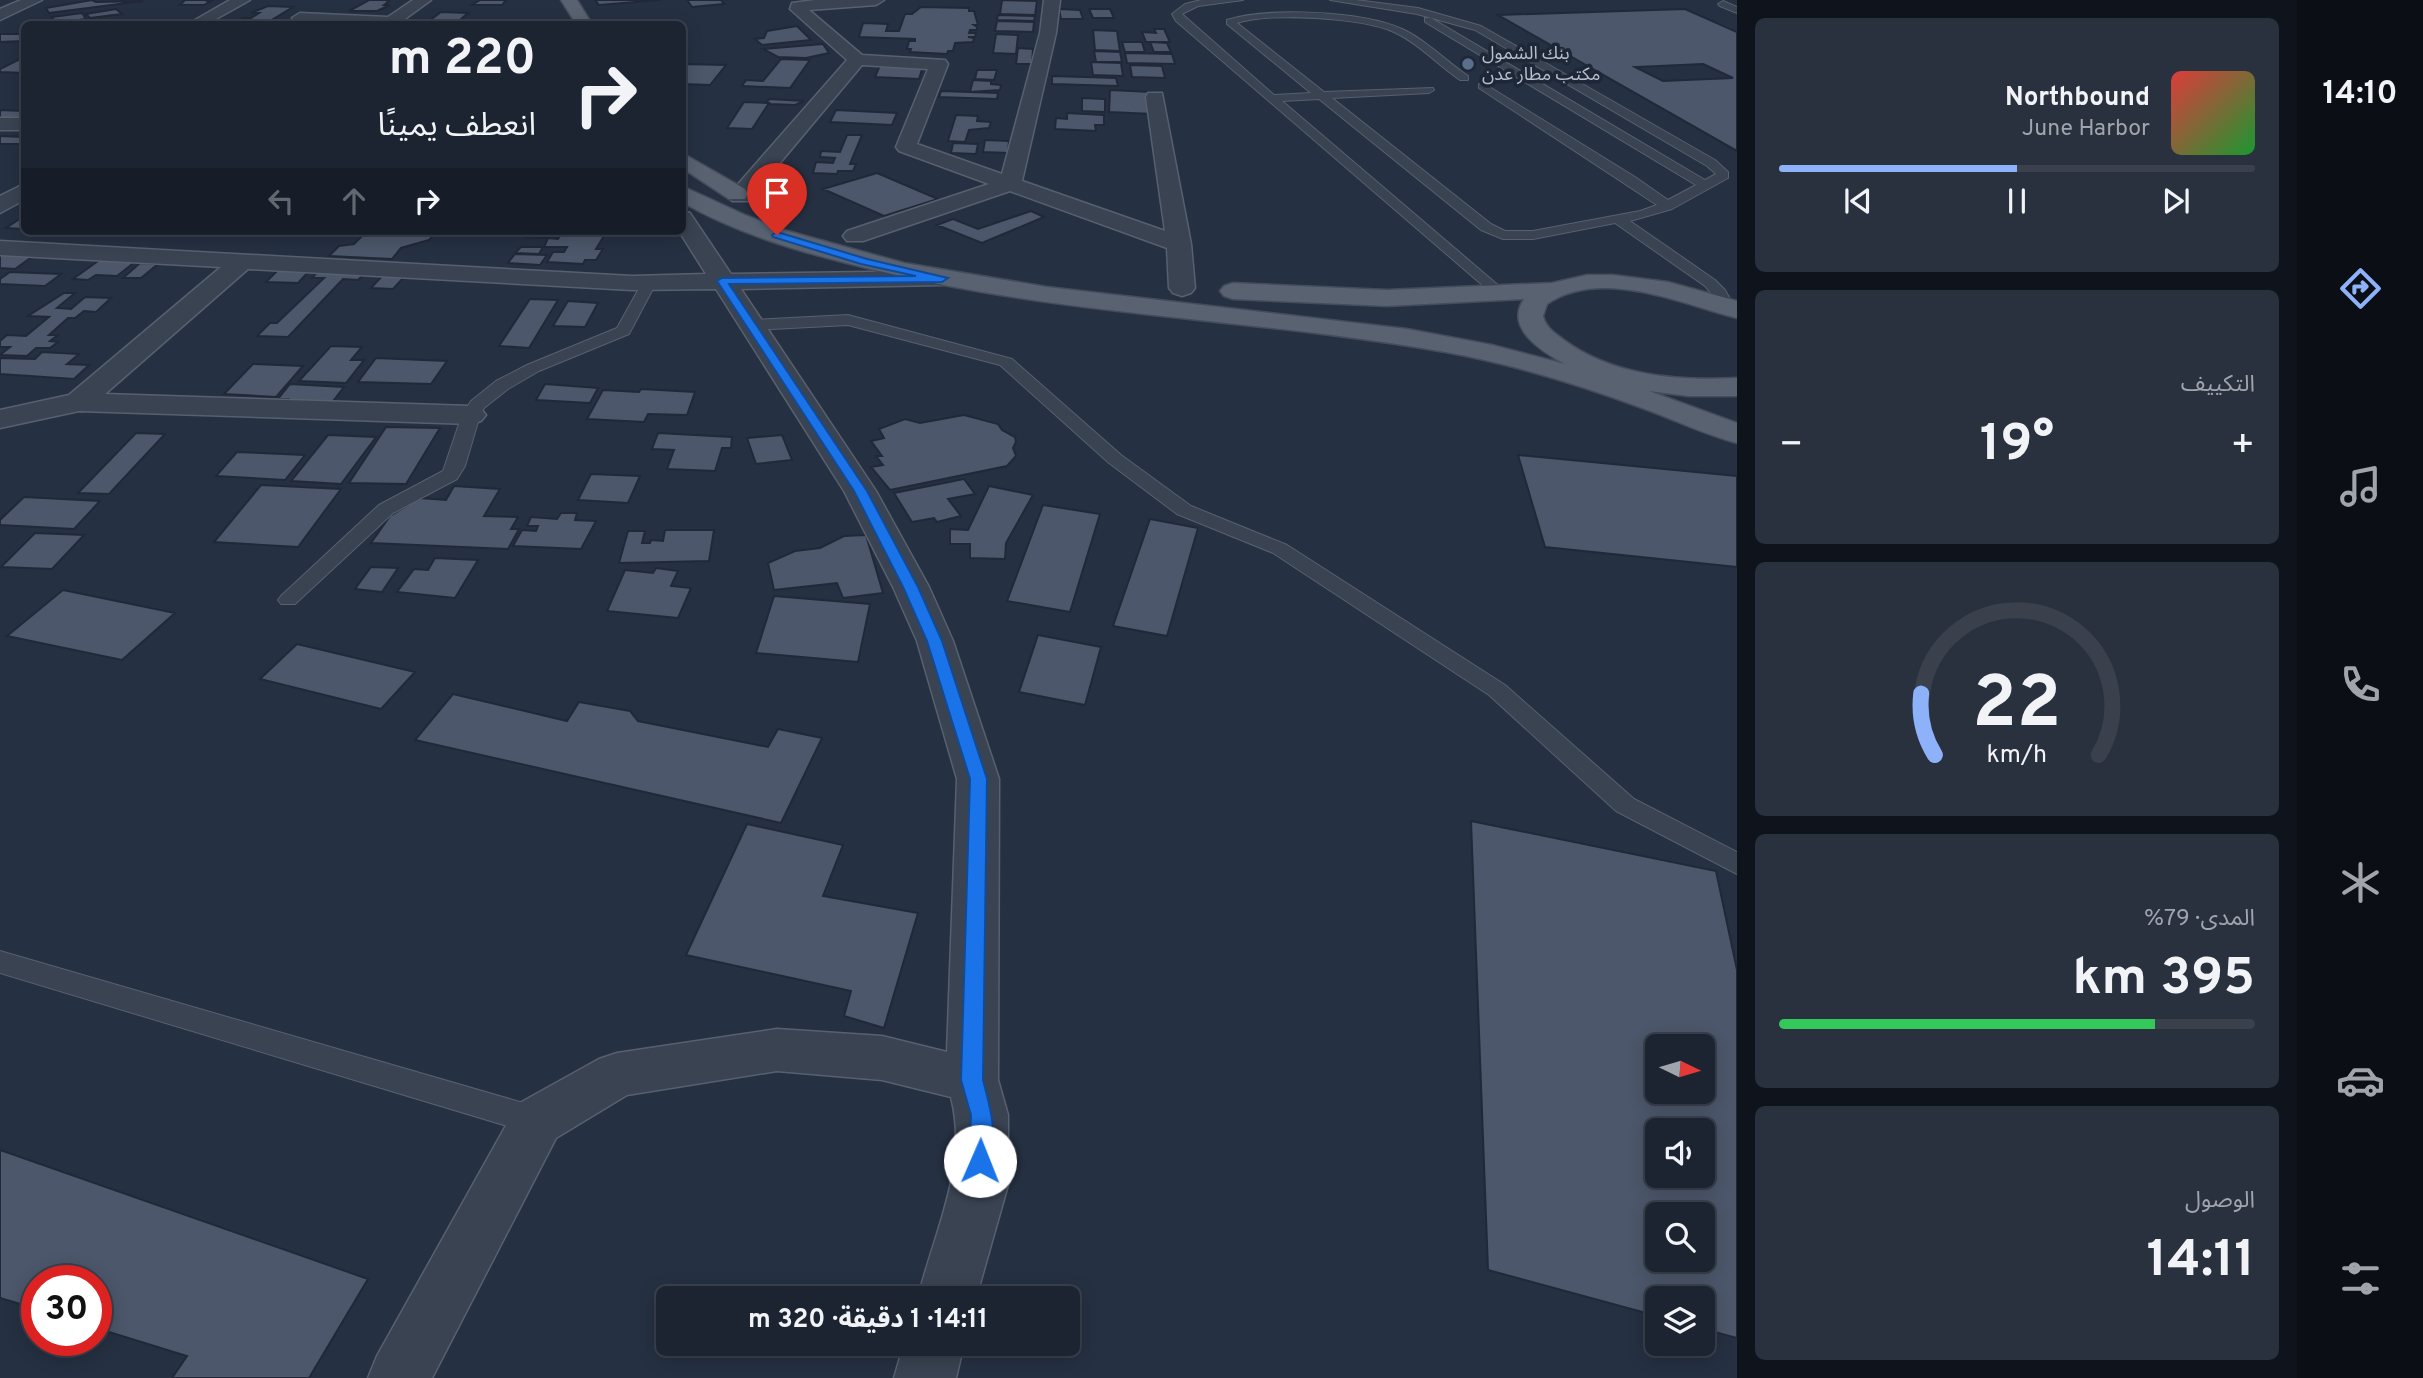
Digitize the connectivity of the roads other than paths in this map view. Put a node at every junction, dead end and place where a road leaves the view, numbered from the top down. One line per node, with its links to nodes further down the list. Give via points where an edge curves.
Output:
1 (34, 0): 15 (street)
2 (242, 0): 16 (street)
3 (331, 0): 17 (street)
4 (423, 0): 18 (street)
5 (569, 0): 19 (main road)
6 (876, 0): 10 (street)
7 (1052, 0): 32 (street)
8 (1238, 0): 28 (lane, via 1189,4 1177,14)
9 (1335, 0): 11 (lane)
10 (834, 1): 20 (street, via 798,9)
11 (1388, 3): 14 (lane)
12 (1723, 4): 13 (lane)
13 (1737, 10)
14 (1418, 11): 22 (lane, via 1478,28); 24 (lane)
15 (0, 15)
16 (202, 21)
17 (295, 21)
18 (393, 21)
19 (582, 21)
20 (857, 60): 32 (street, via 939,64 906,147); 36 (street)
21 (1464, 78): 26 (lane, via 1387,26 1314,16 1249,17 1230,22)
22 (1574, 84): 24 (lane); 33 (lane, via 1720,169 1724,175)
23 (1483, 86): 38 (lane)
24 (1535, 86): 33 (lane)
25 (1429, 90): 26 (lane)
26 (1322, 95): 28 (lane); 39 (lane, via 1493,231 1533,235)
27 (1155, 97): 42 (street)
28 (1271, 98): 50 (lane)
29 (0, 124): 30 (street)
30 (21, 124)
31 (686, 162): 36 (main road)
32 (1010, 184): 41 (street); 42 (street)
33 (1706, 186): 38 (lane)
34 (21, 193): 37 (street)
35 (686, 194): 45 (main road, via 796,242)
36 (740, 195): 41 (main road, via 791,217)
37 (0, 206)
38 (1667, 206): 39 (lane)
39 (1618, 219): 51 (lane, via 1710,282)
40 (686, 224): 46 (street)
41 (855, 236): 48 (main road, via 1043,273)
42 (1179, 244): 48 (street)
43 (0, 248): 44 (street)
44 (242, 262): 47 (street); 54 (street)
45 (942, 278): 46 (street); 57 (main road, via 1453,345 1589,380)
46 (722, 281): 47 (street); 52 (street)
47 (649, 283): 55 (lane, via 623,331 502,385)
48 (1182, 288): 50 (main road, via 1349,297)
49 (1552, 290): 50 (main road); 51 (main road, via 1587,283 1631,284 1679,291); 53 (main road, via 1533,304 1531,323 1567,354 1639,380)
50 (1499, 292)
51 (1733, 307)
52 (752, 325): 59 (lane, via 848,320 1006,362 1115,459 1184,510 1280,549 1497,690 1625,805); 61 (street, via 860,491 911,587 935,641 978,779)
53 (1731, 390)
54 (79, 402): 55 (street); 56 (street)
55 (471, 415): 58 (lane, via 450,475 386,509)
56 (0, 419)
57 (1737, 434)
58 (288, 600)
59 (1737, 864)
60 (0, 962): 62 (lane)
61 (972, 1080): 62 (street, via 882,1058 777,1050 617,1075); 63 (street, via 982,1115 980,1185)
62 (537, 1121): 65 (street)
63 (951, 1286)
64 (931, 1356): 66 (street)
65 (399, 1378)
66 (925, 1378)

